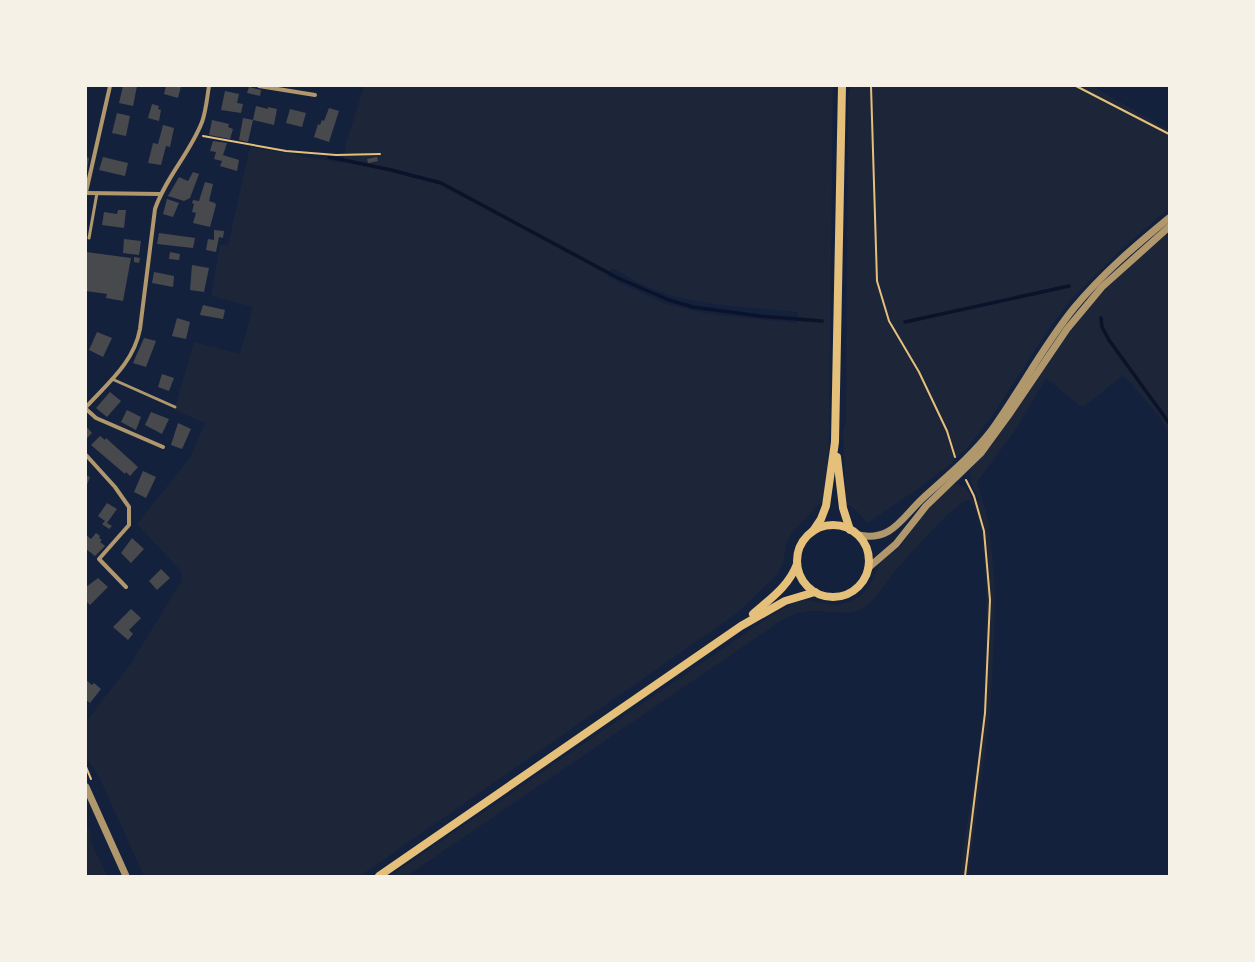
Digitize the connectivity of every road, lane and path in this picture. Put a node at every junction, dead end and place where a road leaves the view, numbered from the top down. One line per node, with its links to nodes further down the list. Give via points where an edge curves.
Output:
1 (110, 86): 11 (street)
2 (209, 86): 9 (street, via 202,121)
3 (259, 86): 7 (street)
4 (842, 86): 20 (main road)
5 (871, 86): 23 (path, via 877,281 889,321 919,372 947,431)
6 (1076, 86): 8 (path)
7 (316, 95)
8 (1169, 134)
9 (196, 135): 10 (path, via 286,151 336,155); 13 (street)
10 (380, 154)
11 (86, 193): 12 (street)
12 (97, 194): 13 (street); 16 (lane)
13 (160, 194): 17 (street, via 139,338 128,361)
14 (1169, 218): 23 (street, via 1127,254 1075,307 991,431)
15 (1169, 227): 23 (street, via 1121,268 1083,309 1049,354 994,436)
16 (89, 238)
17 (112, 379): 18 (lane); 19 (street)
18 (175, 407)
19 (86, 408): 21 (street, via 96,418)
20 (835, 442): 24 (main road, via 826,506); 25 (main road, via 843,508)
21 (162, 448)
22 (86, 455): 29 (street, via 115,486 129,507 129,525 99,559)
23 (960, 470): 26 (street, via 921,500 891,531 876,536); 28 (street, via 926,506 896,544); 35 (path, via 974,496 984,531 990,600 985,713)
24 (814, 530): 25 (main road, via 836,525); 27 (main road, via 802,542)
25 (850, 530): 26 (main road)
26 (858, 535): 28 (main road, via 868,553)
27 (797, 564): 30 (main road, via 801,577); 31 (main road, via 793,575 783,588)
28 (868, 568): 30 (main road, via 860,584 845,594 827,596)
29 (126, 588)
30 (815, 592): 31 (main road, via 785,601)
31 (740, 626): 34 (main road)
32 (86, 789): 33 (street)
33 (126, 876)
34 (378, 876)
35 (964, 876)

